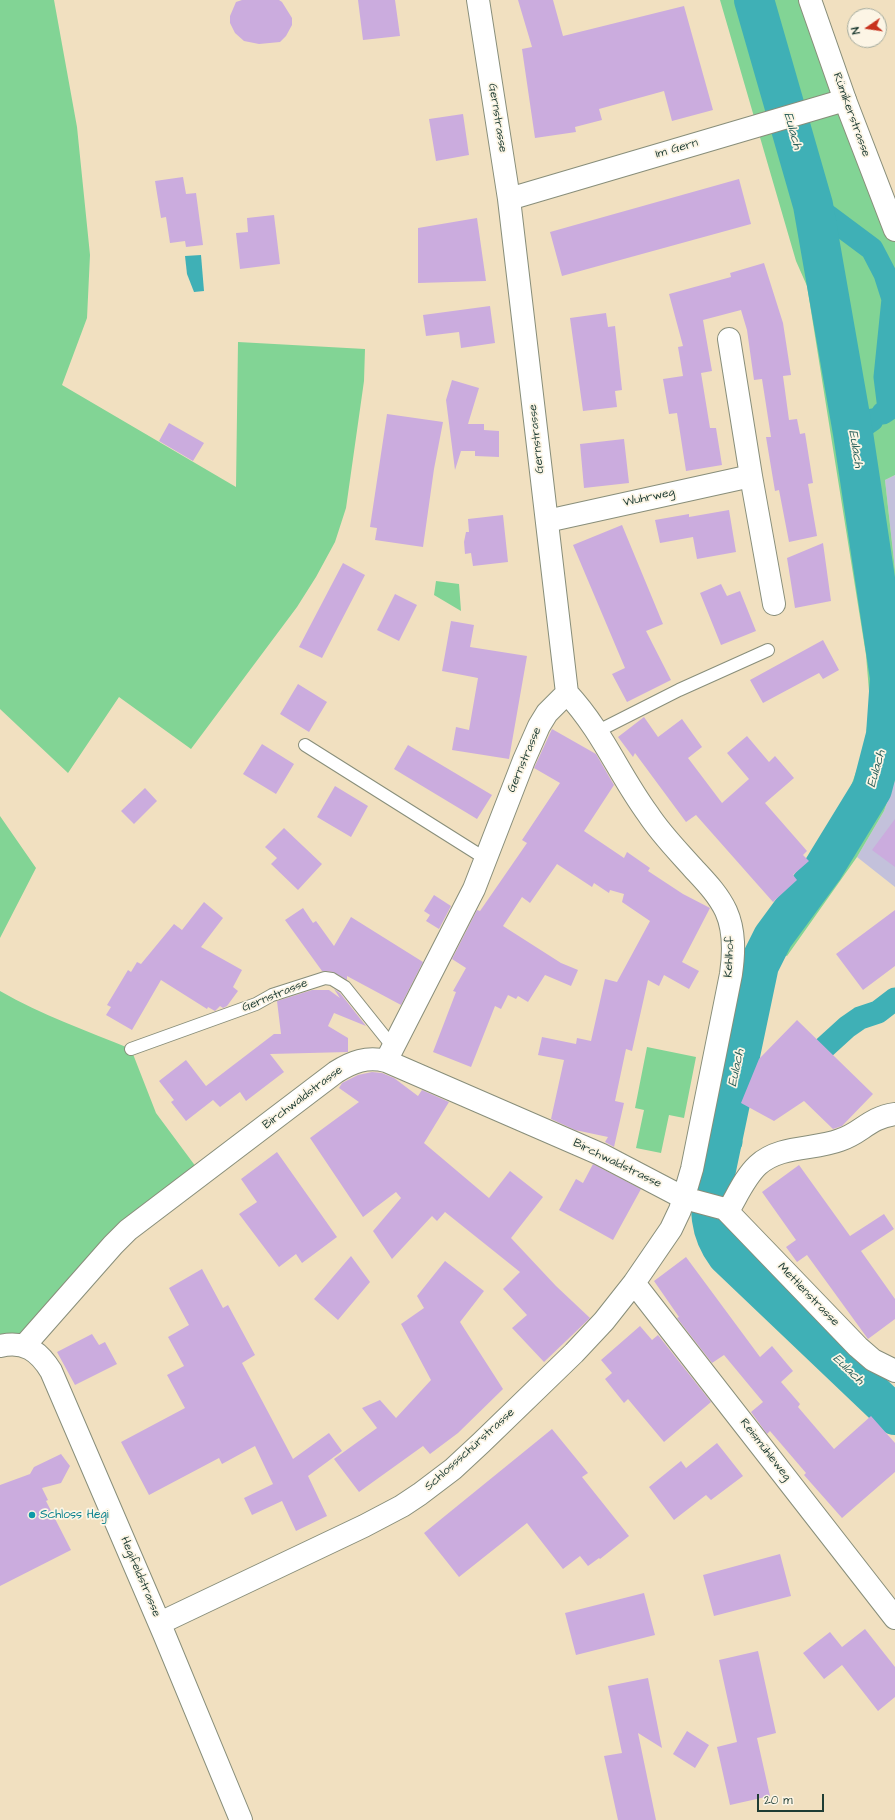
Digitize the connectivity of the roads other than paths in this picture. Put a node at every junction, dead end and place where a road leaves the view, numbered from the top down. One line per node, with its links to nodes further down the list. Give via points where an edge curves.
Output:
1 (478, 0): 4 (street, Gernstrasse)
2 (810, 0): 3 (street, Rümikerstrasse)
3 (845, 100): 4 (street, Im Gern); 5 (street, Rümikerstrasse)
4 (509, 199): 8 (street, Gernstrasse)
5 (895, 230)
6 (729, 339): 7 (street)
7 (751, 476): 8 (street, Wuhrweg); 9 (street)
8 (547, 521): 11 (street, Gernstrasse)
9 (774, 604)
10 (768, 650): 12 (lane, via 679,690)
11 (567, 693): 12 (street, Kehlhof); 14 (street, Gernstrasse, via 547,713 539,726)
12 (598, 731): 18 (street, Kehlhof, via 646,813 715,893 727,912 733,934 731,974 692,1169)
13 (305, 745): 14 (lane)
14 (486, 859): 16 (street, Gernstrasse, via 474,889)
15 (131, 1049): 16 (lane, Gernstrasse, via 256,1004 272,995 325,978 345,986)
16 (389, 1054): 18 (street, Birchwaldstrasse); 22 (street, Birchwaldstrasse, via 359,1060 336,1072 128,1230)
17 (895, 1114): 19 (street, via 873,1120 841,1140 788,1151 764,1161 750,1175)
18 (691, 1199): 19 (street); 20 (street, Schlossschürstrasse)
19 (725, 1209): 23 (street, Mettlenstrasse, via 858,1348)
20 (634, 1283): 24 (street, Reismühleweg); 25 (street, Schlossschürstrasse, via 574,1354 481,1444 420,1494 364,1526)
21 (0, 1346): 22 (street)
22 (24, 1346): 25 (street, Hegifeldstrasse, via 41,1356 60,1389)
23 (895, 1371)
24 (895, 1618)
25 (160, 1623): 26 (street, Hegifeldstrasse)
26 (241, 1820)

